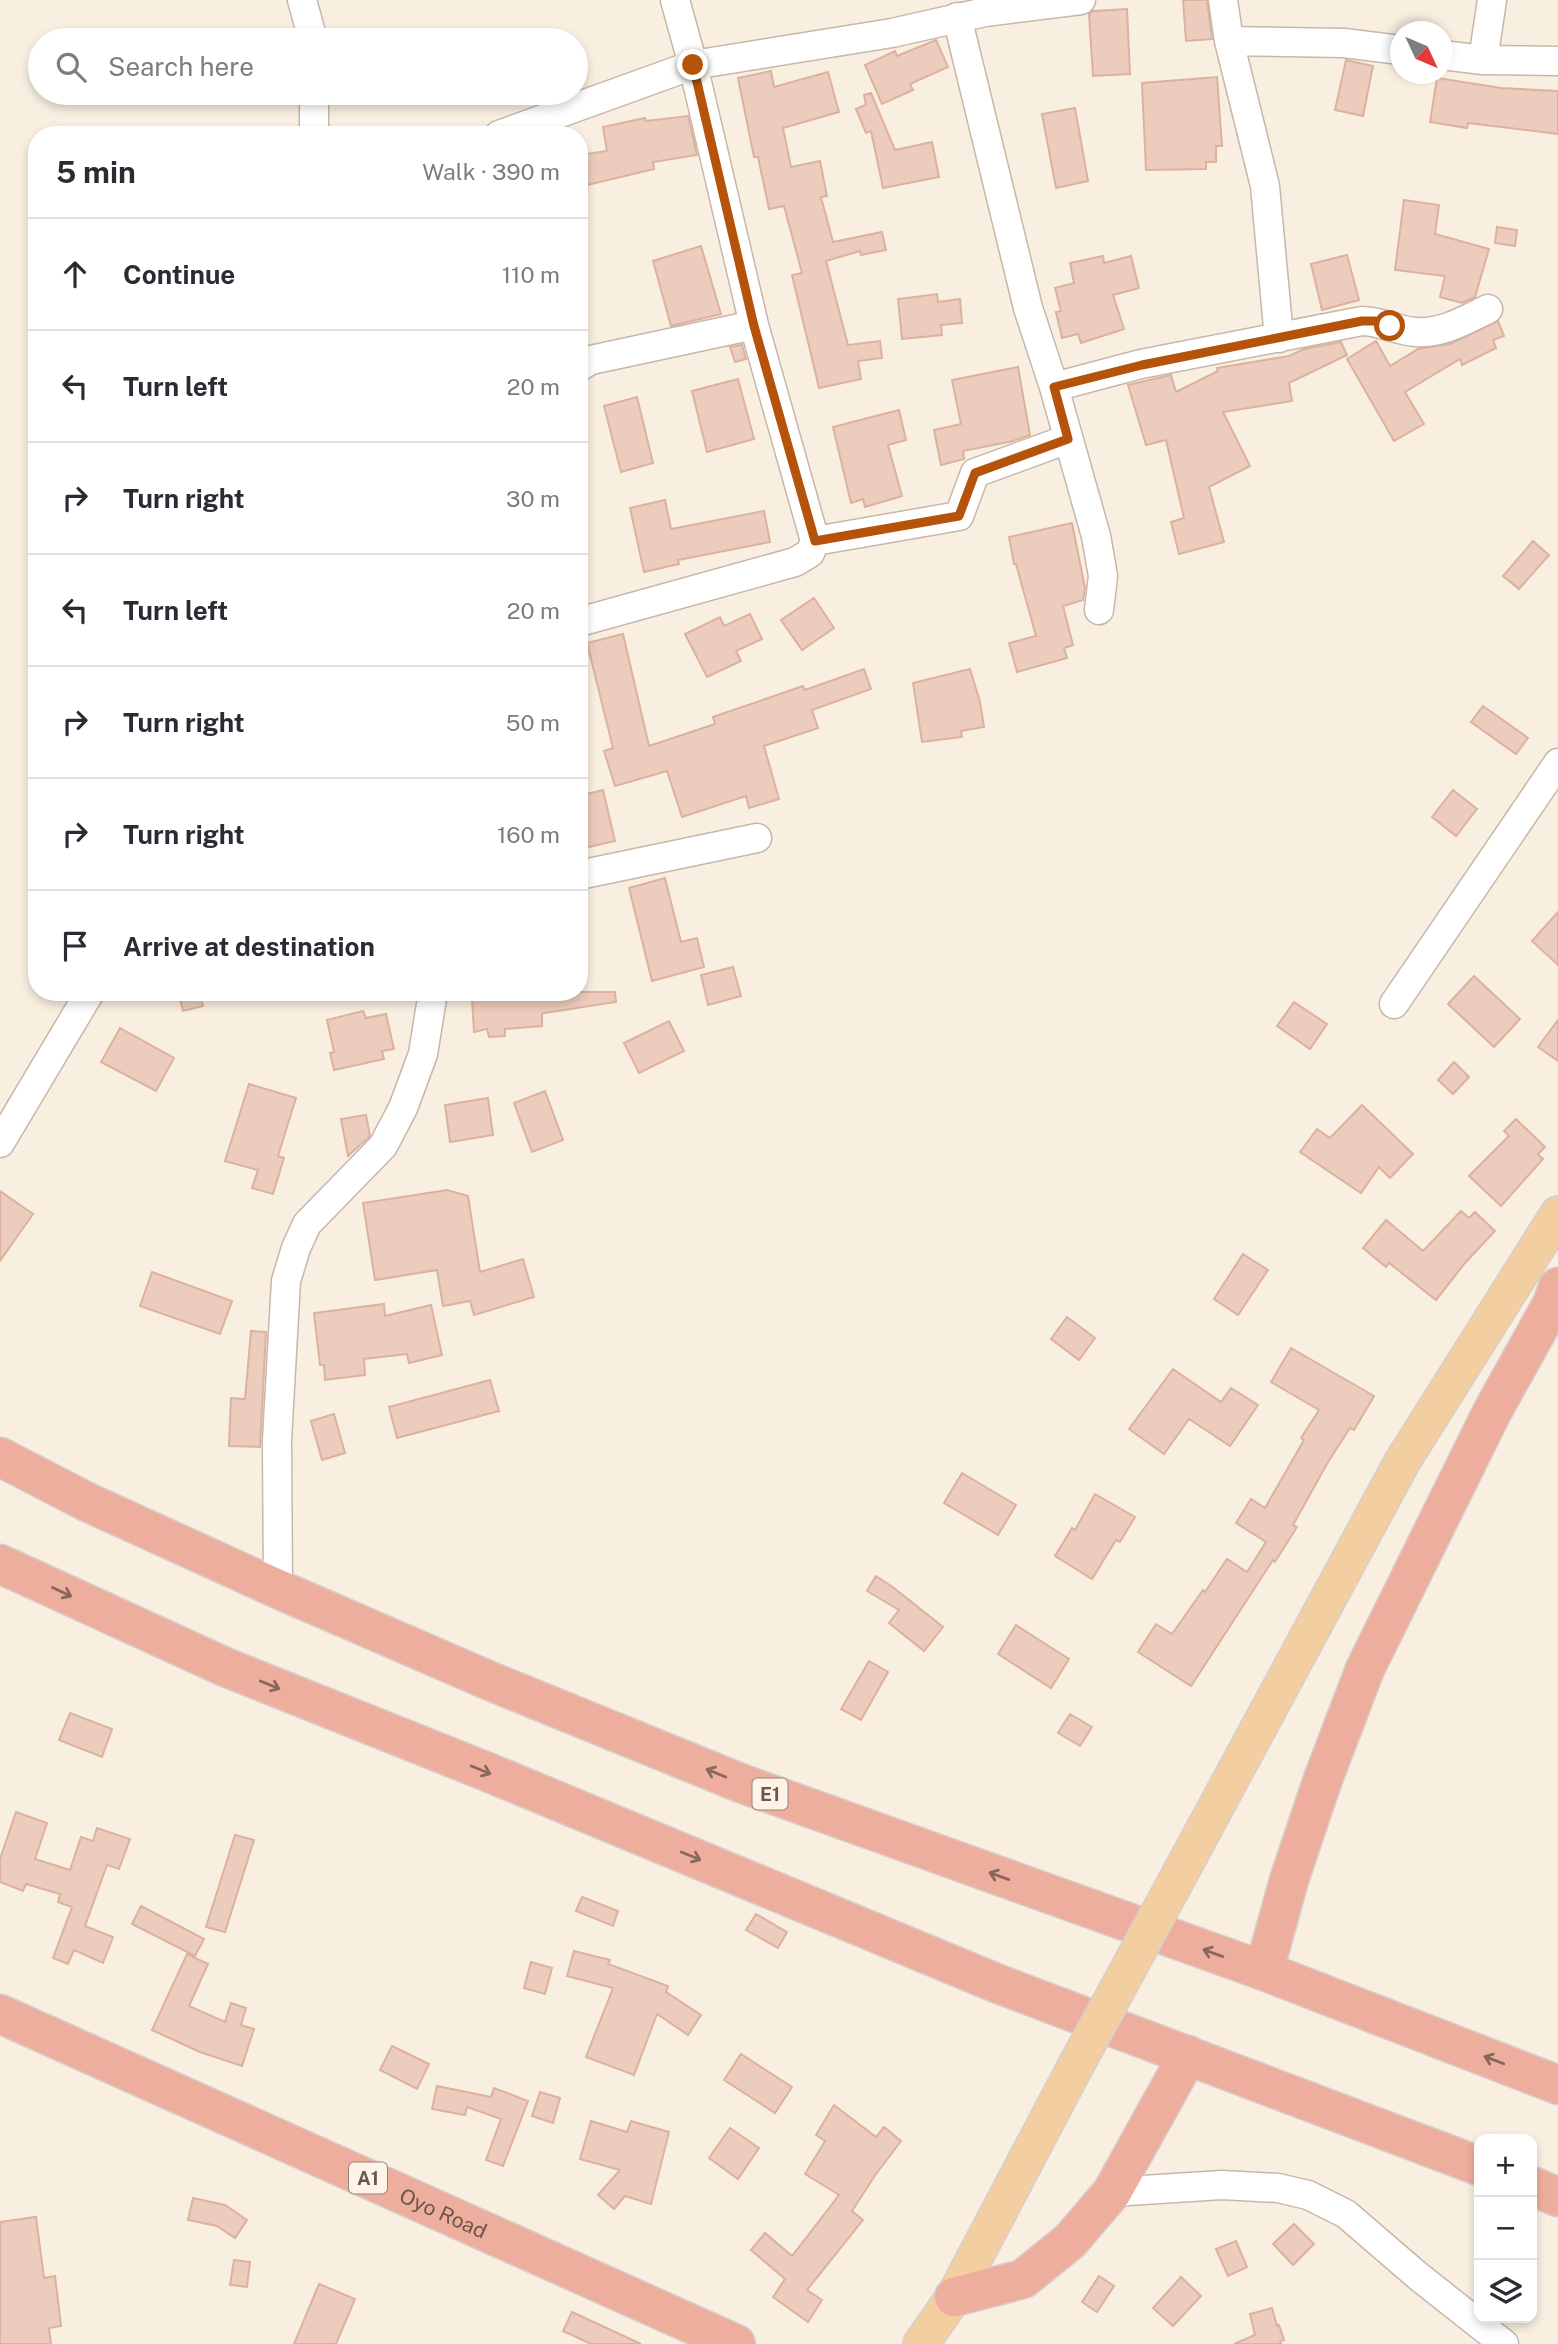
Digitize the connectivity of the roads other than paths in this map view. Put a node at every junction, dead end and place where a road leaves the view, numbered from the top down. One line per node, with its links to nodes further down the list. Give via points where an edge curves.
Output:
1 (302, 0): 8 (street)
2 (675, 0): 14 (street)
3 (1081, 0): 6 (street)
4 (1223, 0): 9 (street)
5 (1492, 0): 12 (street)
6 (984, 6): 7 (street)
7 (957, 17): 14 (street, via 892,33); 24 (street, via 1028,308)
8 (310, 28)
9 (1229, 41): 10 (street); 22 (street, via 1265,186)
10 (1390, 49)
11 (1453, 56): 12 (street)
12 (1483, 60): 13 (street)
13 (1558, 61)
14 (693, 65): 15 (street); 21 (street)
15 (588, 103)
16 (314, 105): 18 (street)
17 (582, 105): 19 (street)
18 (314, 126)
19 (524, 126)
20 (1488, 309): 22 (street, via 1446,330 1416,332 1362,321)
21 (754, 326): 23 (street); 26 (street)
22 (1279, 338): 24 (street)
23 (588, 362)
24 (1054, 387): 25 (street)
25 (1068, 439): 26 (street, via 975,473 959,516); 27 (street, via 1096,536 1103,576)
26 (815, 541): 28 (street, via 810,553 795,562)
27 (1099, 610)
28 (588, 620)
29 (1558, 763): 34 (street)
30 (757, 838): 31 (street)
31 (588, 873)
32 (85, 1001): 35 (street)
33 (432, 1001): 40 (street, via 423,1054 403,1108 383,1146 307,1224 286,1281 277,1440)
34 (1394, 1004)
35 (0, 1143)
36 (1558, 1214): 49 (main road, bridge, via 1402,1462)
37 (1558, 1287): 41 (highway, via 1365,1669 1289,1880)
38 (0, 1457): 40 (highway, E1)
39 (0, 1563): 43 (highway, one-way to 43, via 225,1667 996,1983)
40 (278, 1589): 41 (highway, E1, one-way to 40, via 743,1784)
41 (1264, 1971): 44 (highway, E1, one-way to 41)
42 (0, 2014): 50 (highway, Oyo Road / A1)
43 (1188, 2055): 45 (highway); 47 (highway)
44 (1558, 2085)
45 (1474, 2164)
46 (1537, 2188): 48 (highway)
47 (1112, 2192): 49 (highway, via 1070,2241 1023,2279); 52 (street, via 1222,2185 1308,2194 1346,2214)
48 (1558, 2197)
49 (954, 2297): 51 (main road)
50 (718, 2340)
51 (920, 2344)
52 (1504, 2344)

